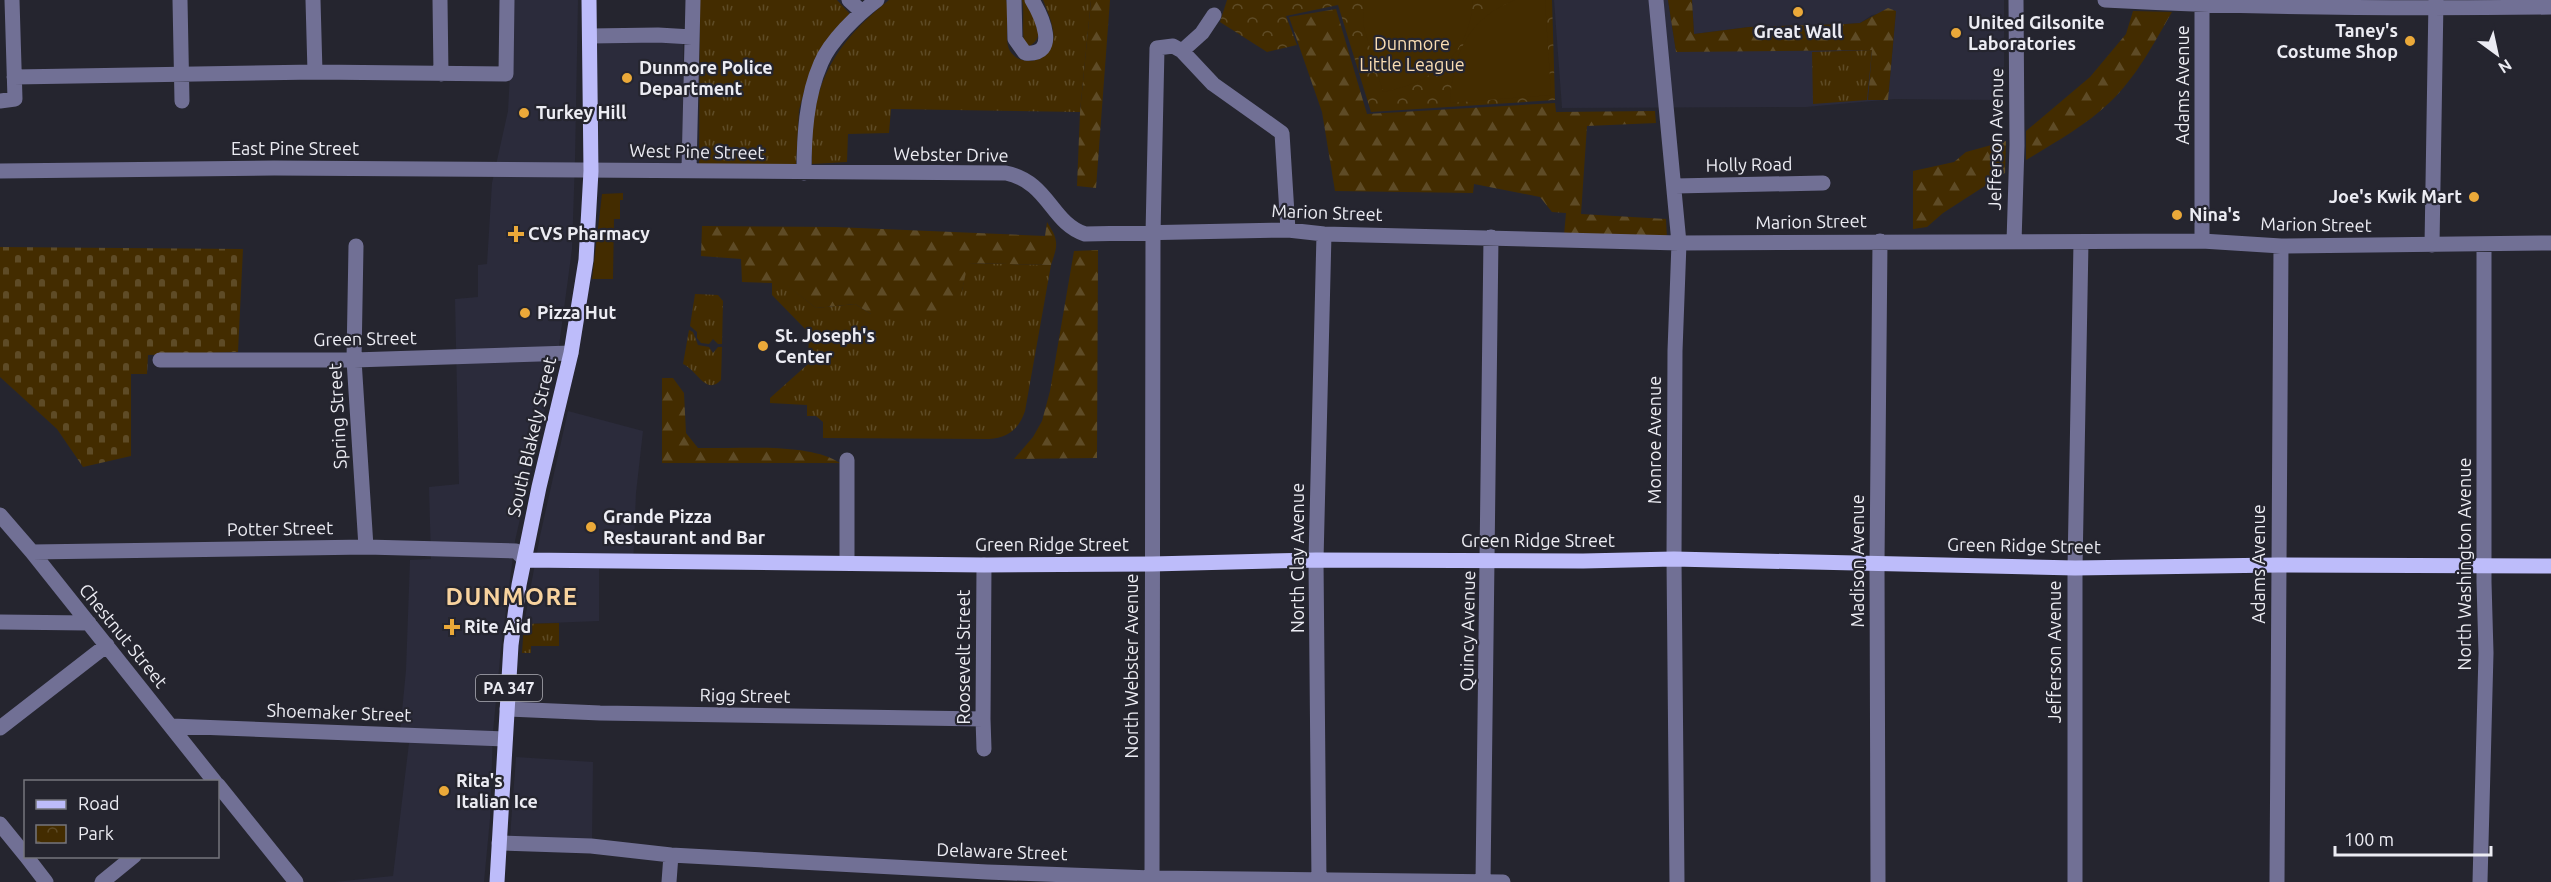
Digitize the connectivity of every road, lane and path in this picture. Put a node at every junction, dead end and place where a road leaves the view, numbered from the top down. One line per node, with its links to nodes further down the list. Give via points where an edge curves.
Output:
1 (12, 0): 26 (street)
2 (180, 0): 25 (street)
3 (313, 0): 23 (street)
4 (440, 0): 24 (street)
5 (507, 0): 24 (street, via 506,74)
6 (589, 0): 20 (main road, South Blakely Street)
7 (693, 0): 21 (street)
8 (849, 0): 19 (street)
9 (877, 0): 19 (street)
10 (1014, 0): 11 (street, via 1015,39 1025,53 1032,54 1046,37 1044,22)
11 (1032, 0)
12 (1656, 0): 34 (street, Monroe Avenue)
13 (2016, 0): 42 (street, Jefferson Avenue, via 2018,145)
14 (2105, 0): 15 (street)
15 (2202, 3): 16 (street); 41 (street, Adams Avenue)
16 (2435, 4): 17 (street); 46 (street)
17 (2551, 6)
18 (1216, 8): 22 (street, via 1202,33)
19 (862, 12): 32 (street, via 821,62 805,129)
20 (590, 36): 21 (street); 31 (main road, South Blakely Street)
21 (692, 37): 29 (street)
22 (1182, 51): 36 (street, via 1213,84 1282,133); 37 (street, via 1162,45 1155,52)
23 (315, 72): 24 (street); 25 (street)
24 (441, 74)
25 (182, 75): 26 (street); 28 (street)
26 (14, 77): 27 (street, via 15,99)
27 (0, 101)
28 (182, 101)
29 (689, 170): 31 (street, West Pine Street); 32 (street, West Pine Street)
30 (0, 171): 31 (street, East Pine Street)
31 (591, 171): 50 (main road, South Blakely Street, via 586,260)
32 (804, 173): 35 (street, Webster Drive, via 1012,174 1039,189)
33 (1823, 183): 34 (street, Holly Road)
34 (1675, 186): 44 (street, Monroe Avenue)
35 (1073, 230): 37 (street, Marion Street, via 1085,234)
36 (1288, 230): 37 (street, Marion Street); 38 (street, Marion Street)
37 (1153, 234): 63 (street, North Webster Avenue)
38 (1324, 234): 39 (street, Marion Street); 59 (street, North Clay Avenue)
39 (1491, 237): 44 (street, Marion Street); 61 (street, Quincy Avenue)
40 (1880, 241): 42 (street, Marion Street); 44 (street, Marion Street); 62 (street, Madison Avenue)
41 (2202, 241): 43 (street, Marion Street); 49 (street, Marion Street)
42 (2014, 242): 43 (street, Marion Street)
43 (2081, 242): 68 (street, Jefferson Avenue)
44 (1679, 243): 57 (street, Monroe Avenue)
45 (2551, 243): 47 (street, Marion Street)
46 (2432, 245): 47 (street, Marion Street); 49 (street, Marion Street)
47 (2484, 245): 66 (street, North Washington Avenue)
48 (356, 246): 52 (street, Spring Street)
49 (2281, 246): 65 (street, Adams Avenue)
50 (571, 353): 52 (street, Green Street); 58 (main road, South Blakely Street)
51 (160, 360): 52 (street, Green Street)
52 (354, 360): 55 (street, Spring Street)
53 (847, 460): 60 (street)
54 (0, 515): 56 (street, Chestnut Street)
55 (366, 547): 56 (street, Potter Street); 58 (street, Potter Street, via 516,550)
56 (32, 552): 70 (street, Chestnut Street)
57 (1674, 559): 61 (main road, Green Ridge Street); 62 (main road, Green Ridge Street); 97 (street, Monroe Avenue)
58 (525, 560): 60 (main road, Green Ridge Street); 72 (main road, South Blakely Street / PA 347)
59 (1316, 560): 61 (main road, Green Ridge Street); 63 (main road, Green Ridge Street); 89 (street, North Clay Avenue)
60 (848, 561): 64 (main road, Green Ridge Street)
61 (1488, 561): 95 (street, Quincy Avenue)
62 (1877, 563): 68 (main road, Green Ridge Street); 98 (street, Madison Avenue)
63 (1152, 564): 64 (main road, Green Ridge Street); 88 (street, North Webster Avenue)
64 (984, 565): 73 (street, Roosevelt Street)
65 (2278, 565): 66 (main road, Green Ridge Street); 68 (main road, Green Ridge Street); 100 (street, Adams Avenue)
66 (2484, 566): 67 (main road, Green Ridge Street); 101 (street, North Washington Avenue, via 2486,653)
67 (2551, 566)
68 (2075, 568): 99 (street, Jefferson Avenue)
69 (0, 622): 70 (street)
70 (89, 623): 71 (street, Chestnut Street)
71 (107, 645): 74 (street, Chestnut Street); 75 (street)
72 (507, 709): 73 (street, Rigg Street); 76 (main road, South Blakely Street / PA 347)
73 (982, 719): 77 (street, Roosevelt Street)
74 (171, 726): 76 (street, Shoemaker Street); 78 (street, Chestnut Street)
75 (0, 728)
76 (505, 739): 81 (main road, South Blakely Street / PA 347)
77 (984, 749)
78 (212, 780)
79 (219, 788): 92 (street, Chestnut Street)
80 (0, 824): 82 (street)
81 (499, 843): 83 (street, Delaware Street, via 591,846); 93 (main road, South Blakely Street / PA 347)
82 (24, 854)
83 (671, 855): 86 (street, Delaware Street); 94 (street)
84 (28, 858): 90 (street)
85 (132, 858): 91 (street)
86 (881, 874): 87 (street, Delaware Street)
87 (987, 877): 88 (street, Delaware Street)
88 (1152, 880): 89 (street, Delaware Street)
89 (1319, 881): 95 (street, Delaware Street)
90 (46, 882)
91 (102, 882)
92 (296, 882)
93 (497, 882)
94 (669, 882)
95 (1483, 882): 96 (street, Delaware Street)
96 (1503, 882)
97 (1677, 882)
98 (1878, 882)
99 (2075, 882)
100 (2277, 882)
101 (2480, 882)

